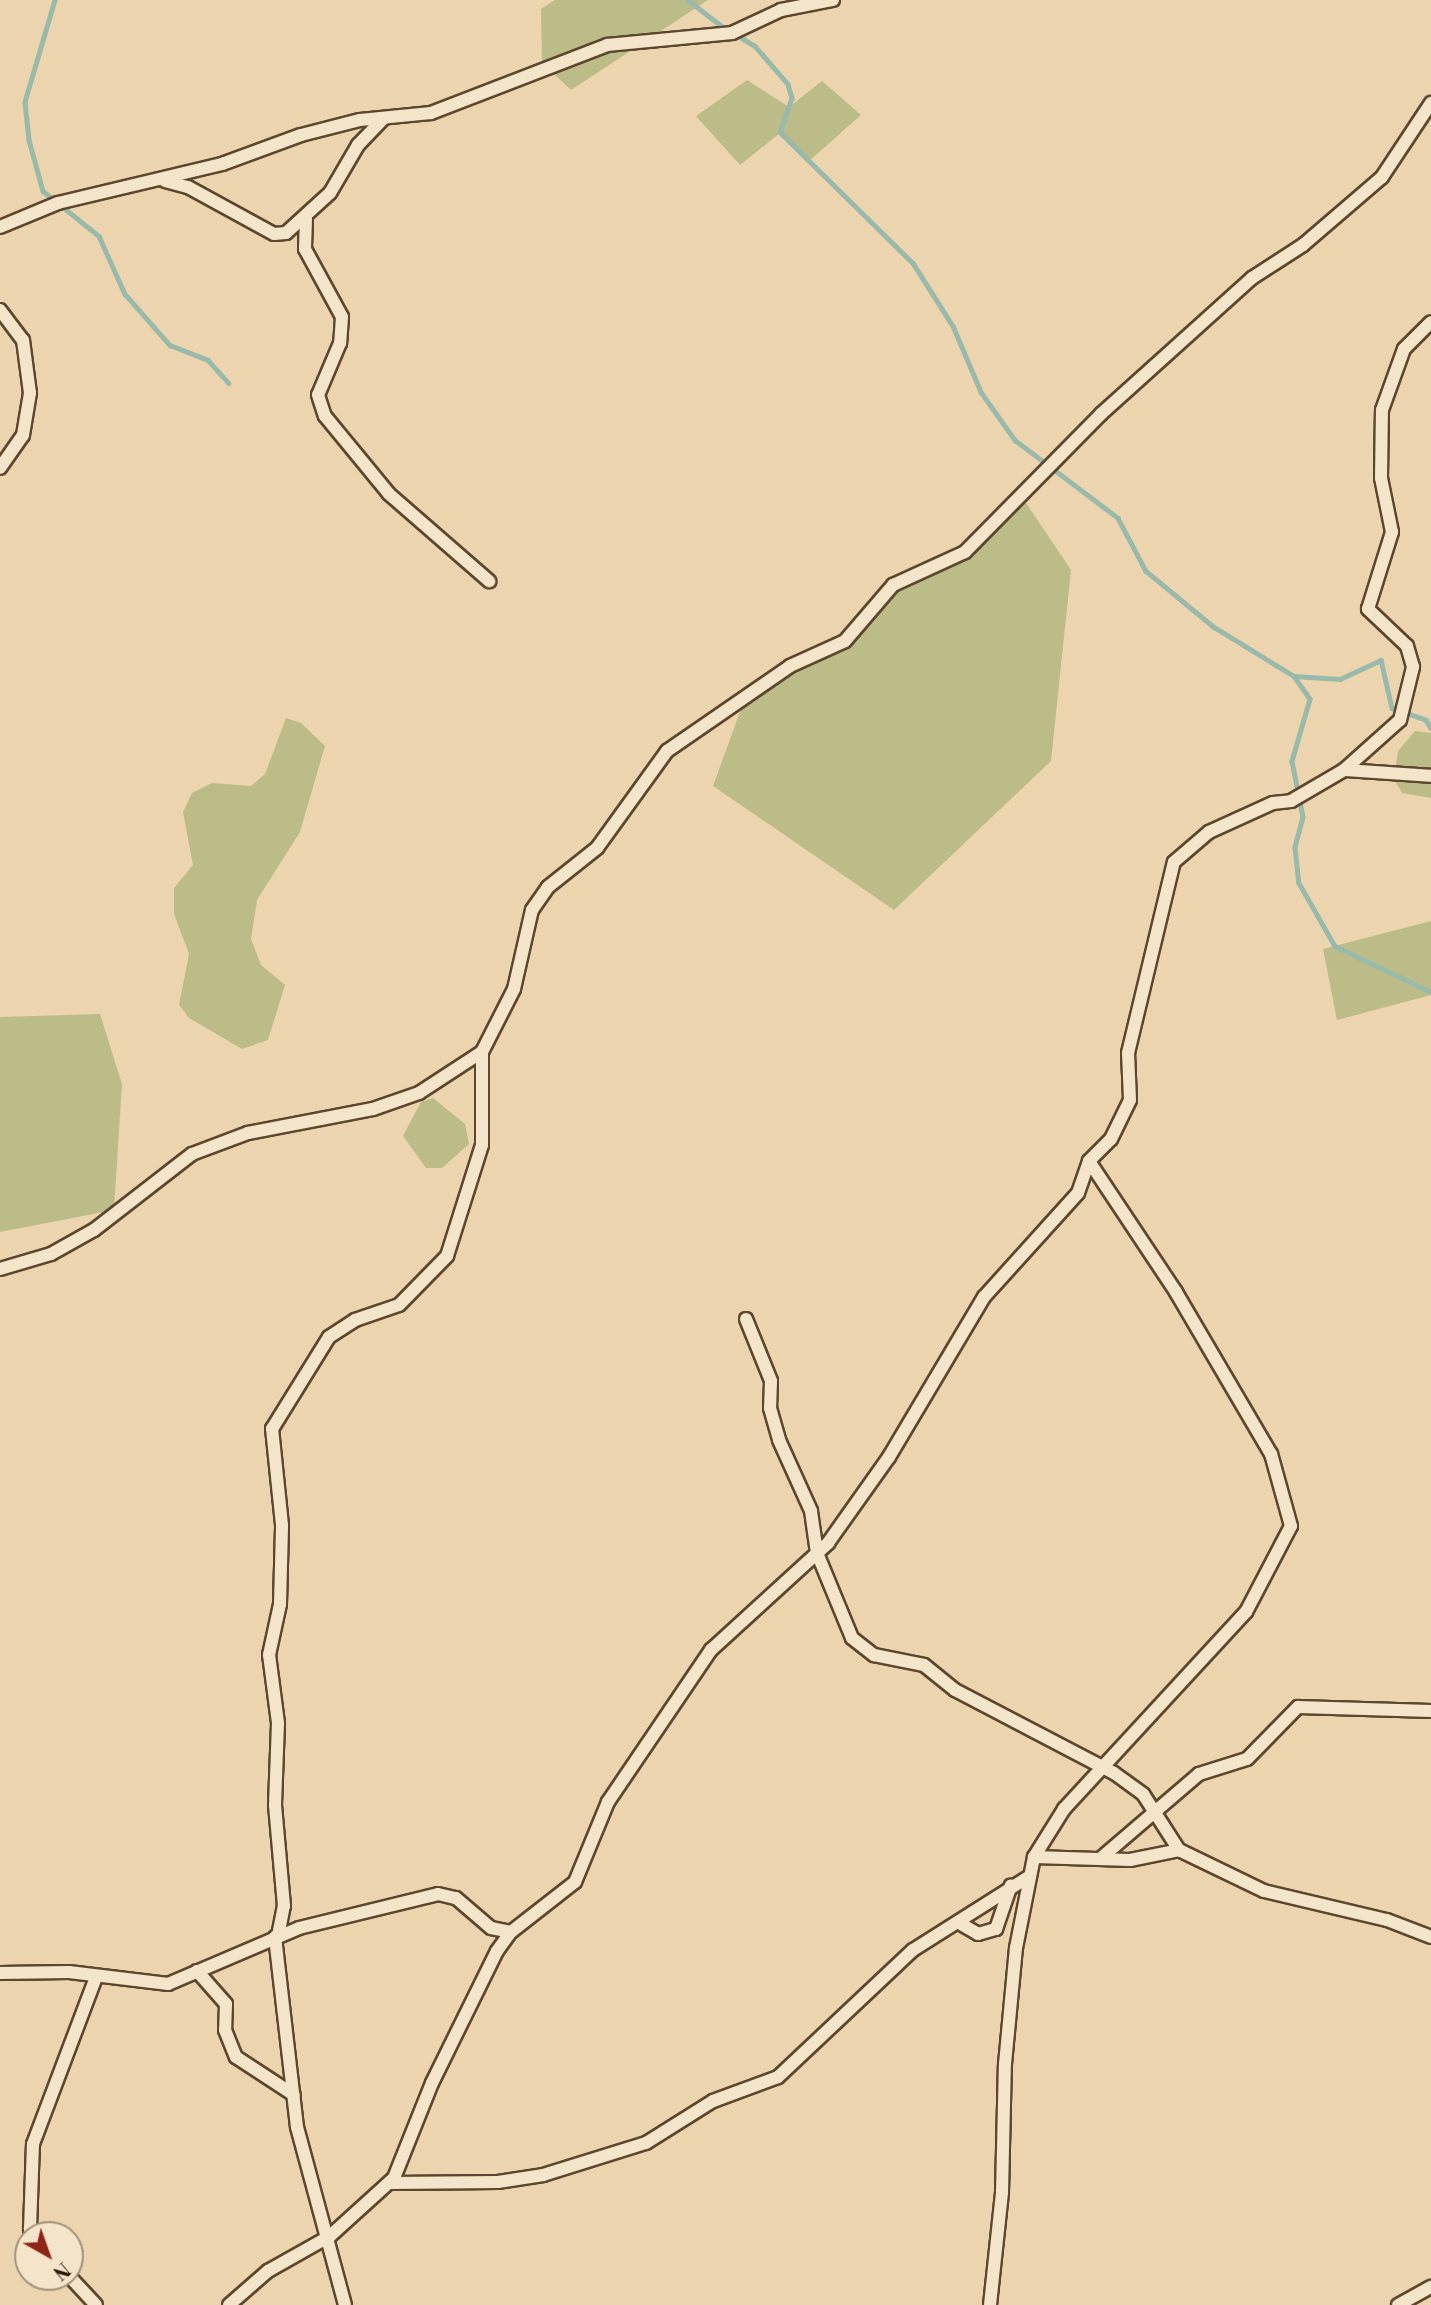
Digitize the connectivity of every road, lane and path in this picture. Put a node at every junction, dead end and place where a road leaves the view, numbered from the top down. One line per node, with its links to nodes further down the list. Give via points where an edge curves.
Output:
1 (833, 0): 3 (street, via 781,10 732,33 607,45 443,109)
2 (1431, 103): 13 (street, via 1382,177 1303,245 1252,278 1101,414 965,552 893,585 845,641 790,666 661,757 597,848 548,887 532,910 514,989)
3 (384, 118): 4 (street, via 313,132 222,164); 5 (street, via 358,145 330,193)
4 (155, 178): 5 (street, via 188,187 274,234); 6 (street, via 58,203)
5 (306, 219): 10 (street, via 305,249 342,317 340,343 318,395 325,416 389,494)
6 (0, 228)
7 (0, 310): 9 (street, via 23,340 30,393 23,435)
8 (1431, 322): 11 (street, via 1405,349 1382,410 1381,478 1392,533 1368,608 1407,646 1413,667 1401,720)
9 (0, 468)
10 (489, 581)
11 (1344, 770): 12 (street); 14 (street, via 1291,801 1273,803 1209,832 1174,862 1128,1053 1130,1100 1111,1139)
12 (1431, 776)
13 (482, 1052): 15 (street, via 419,1093 373,1109 248,1133 192,1154 94,1230 51,1254); 28 (street, via 482,1145 447,1256 399,1305 355,1320 329,1337 272,1429 282,1525 280,1604 269,1655 278,1723 275,1805 284,1906)
14 (1089, 1161): 17 (street, via 1077,1193 984,1297 889,1457); 19 (street, via 1176,1292 1225,1385 1271,1454 1291,1526 1246,1612)
15 (0, 1269)
16 (746, 1318): 17 (street, via 771,1381 770,1408 779,1440 811,1511)
17 (817, 1553): 19 (street, via 841,1623 858,1643 874,1655 924,1665 955,1690); 27 (street, via 711,1650 608,1802 585,1868)
18 (1431, 1712): 20 (street, via 1298,1707 1247,1759 1199,1774)
19 (1101, 1768): 20 (street, via 1143,1794); 22 (street, via 1045,1833)
20 (1154, 1810): 21 (street, via 1162,1831); 23 (street)
21 (1179, 1850): 23 (street, via 1138,1859); 29 (street, via 1264,1891 1387,1920)
22 (1034, 1857): 23 (street); 24 (street)
23 (1101, 1858)
24 (1030, 1876): 25 (street); 42 (street, via 1004,2064 1002,2192)
25 (1011, 1885): 26 (street); 26 (street, via 996,1929 978,1934)
26 (961, 1924): 34 (street, via 914,1950 778,2077 713,2101 646,2143 543,2175 498,2182)
27 (511, 1932): 28 (street, via 491,1928 456,1898 439,1894); 34 (street, via 432,2083)
28 (276, 1937): 30 (street); 33 (street)
29 (1431, 1937)
30 (197, 1971): 32 (street, via 161,1984); 33 (street, via 226,2004 225,2029 236,2057)
31 (0, 1973): 32 (street, via 69,1972)
32 (96, 1977): 35 (street, via 33,2144)
33 (294, 2095): 36 (street, via 313,2196)
34 (390, 2183): 36 (street)
35 (30, 2221)
36 (330, 2236): 40 (street, via 268,2271); 41 (street)
37 (1431, 2287): 43 (street)
38 (83, 2291): 39 (street)
39 (96, 2305)
40 (229, 2305)
41 (345, 2305)
42 (990, 2305)
43 (1398, 2305)

